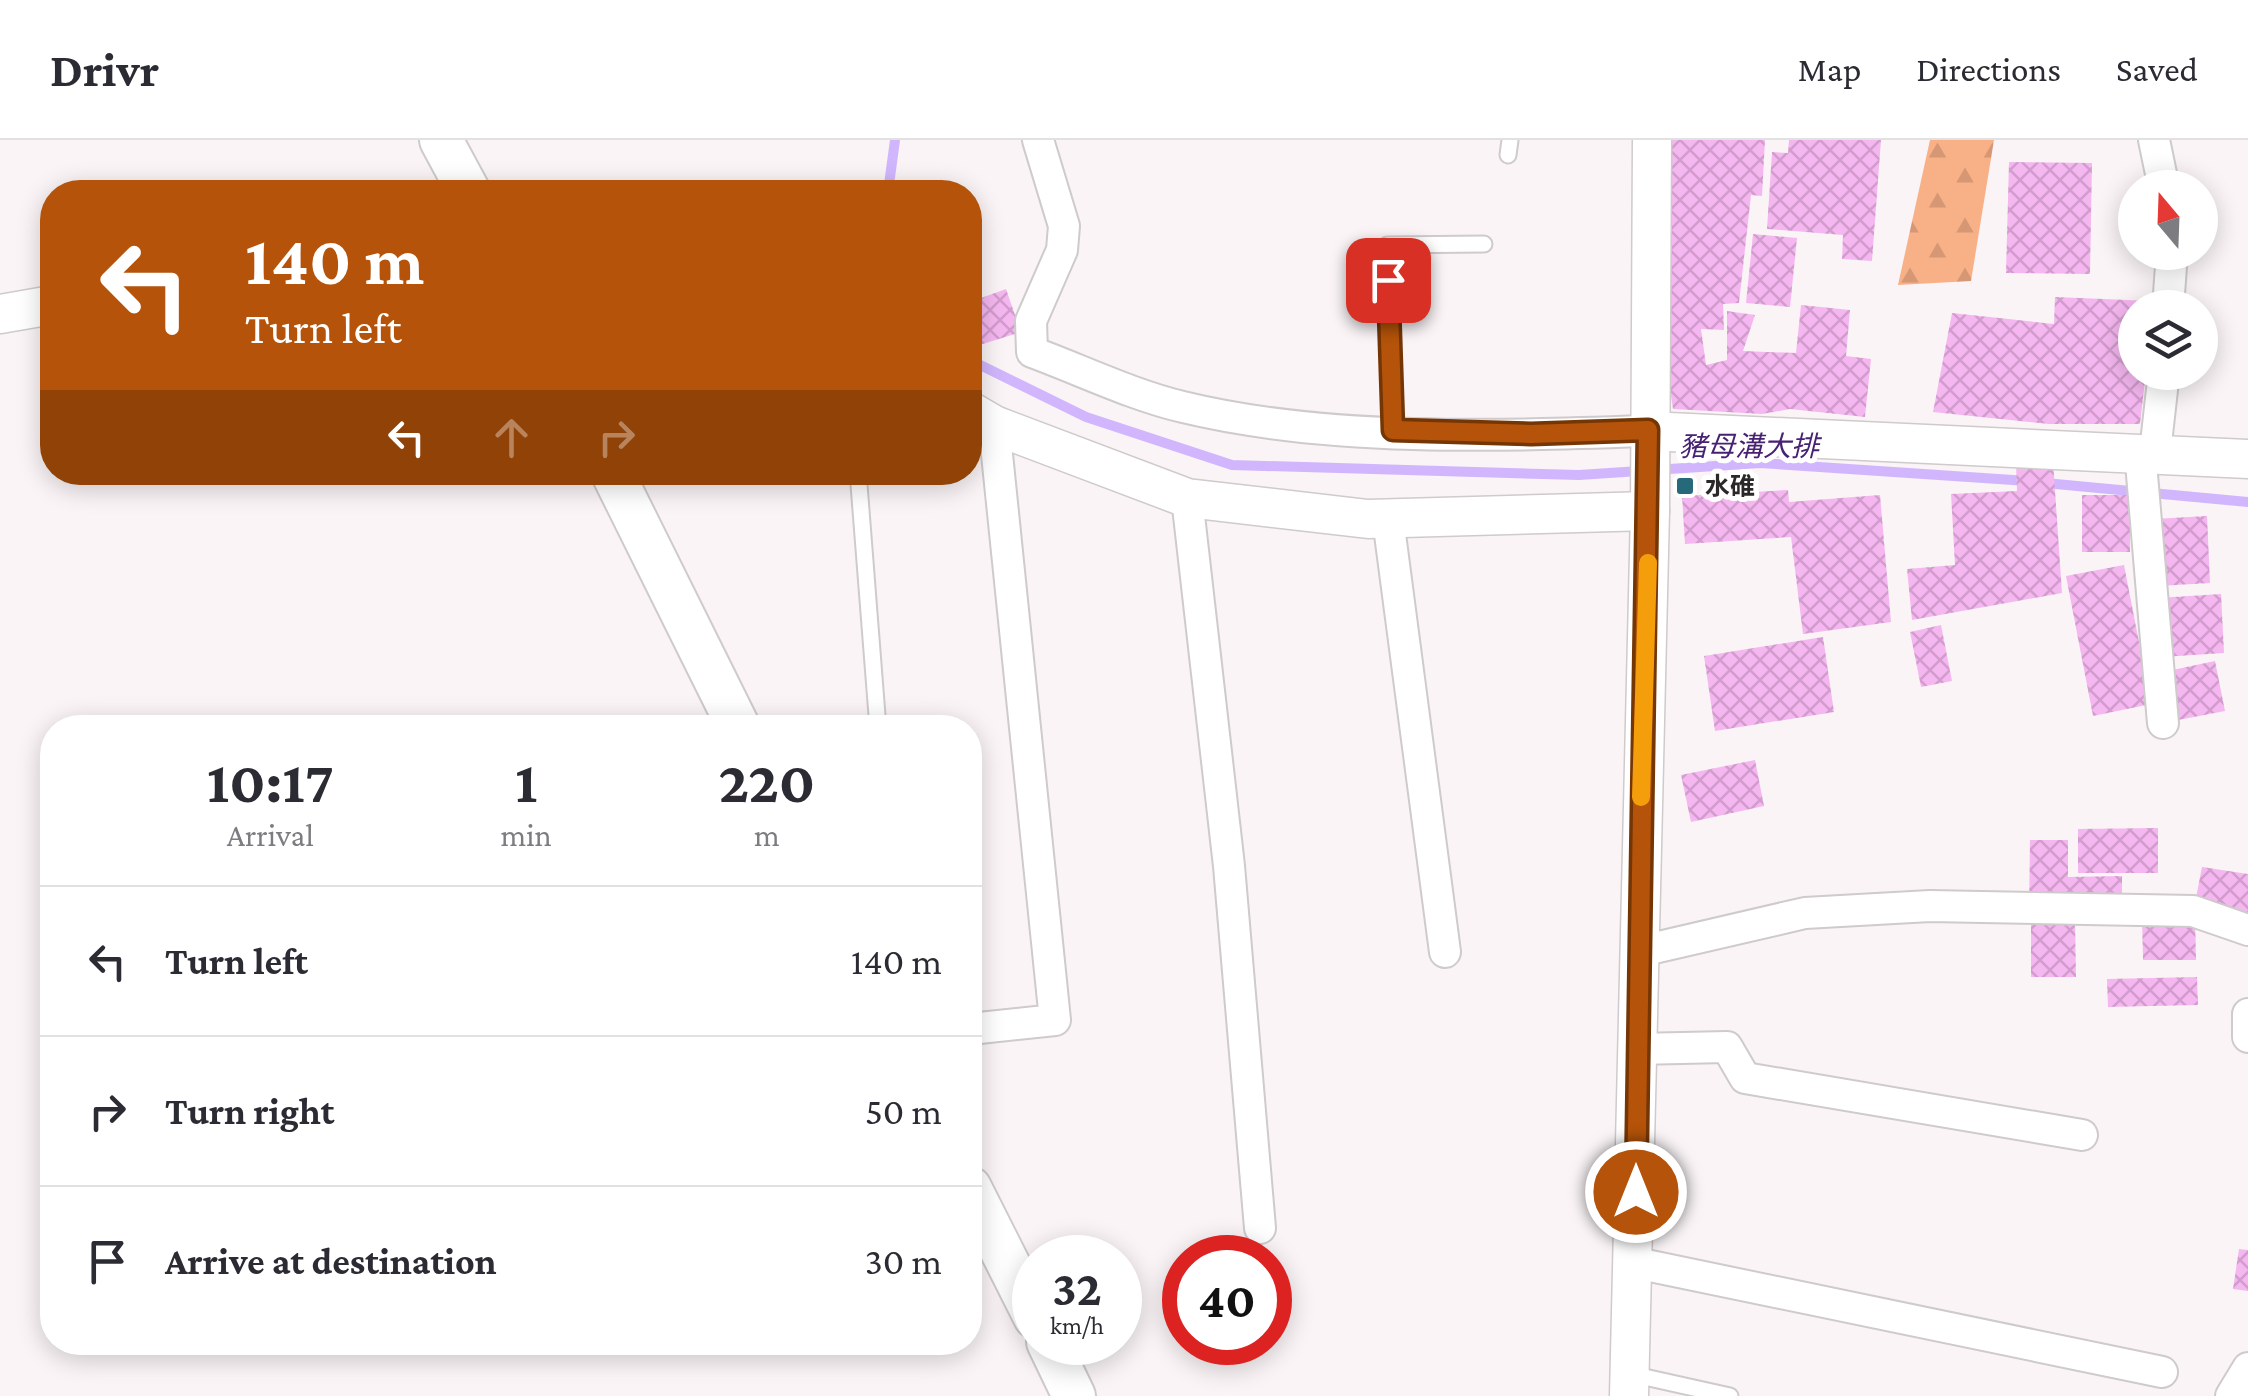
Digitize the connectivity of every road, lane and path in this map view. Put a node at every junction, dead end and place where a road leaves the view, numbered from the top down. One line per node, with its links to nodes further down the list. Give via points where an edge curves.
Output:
1 (441, 140): 6 (main road)
2 (1038, 140): 12 (street, via 1064,226 1062,250 1031,320 1032,352 1181,407 1292,427)
3 (1652, 140): 13 (street)
4 (2154, 140): 5 (street)
5 (2160, 170)
6 (463, 180)
7 (1484, 244): 12 (lane, via 1387,245)
8 (40, 307): 9 (street)
9 (0, 314)
10 (2160, 390): 14 (street)
11 (982, 418): 18 (street); 28 (street, via 1055,1020)
12 (1393, 430): 13 (street)
13 (1648, 430): 14 (street); 19 (street)
14 (2147, 451): 15 (street); 23 (street, via 2142,508)
15 (2248, 459)
16 (618, 485): 21 (main road)
17 (859, 485): 22 (lane)
18 (1186, 498): 20 (street); 32 (street, via 1230,866)
19 (1650, 511): 20 (street); 26 (street)
20 (1388, 519): 25 (street)
21 (733, 715)
22 (877, 715)
23 (2164, 723)
24 (2248, 930): 26 (street, via 2193,912 1930,906 1806,913)
25 (1445, 952)
26 (1636, 952): 30 (street)
27 (2248, 1014): 29 (street)
28 (982, 1028)
29 (2248, 1037)
30 (1636, 1048): 31 (street, via 1727,1047 1744,1078); 34 (street)
31 (2082, 1134)
32 (1260, 1228)
33 (982, 1237): 35 (main road)
34 (1636, 1264): 38 (street); 39 (street)
35 (1012, 1283)
36 (1059, 1365): 40 (main road)
37 (2248, 1368): 42 (street)
38 (2162, 1372)
39 (1630, 1385): 41 (lane)
40 (1074, 1396)
41 (1730, 1396)
42 (2231, 1396)

